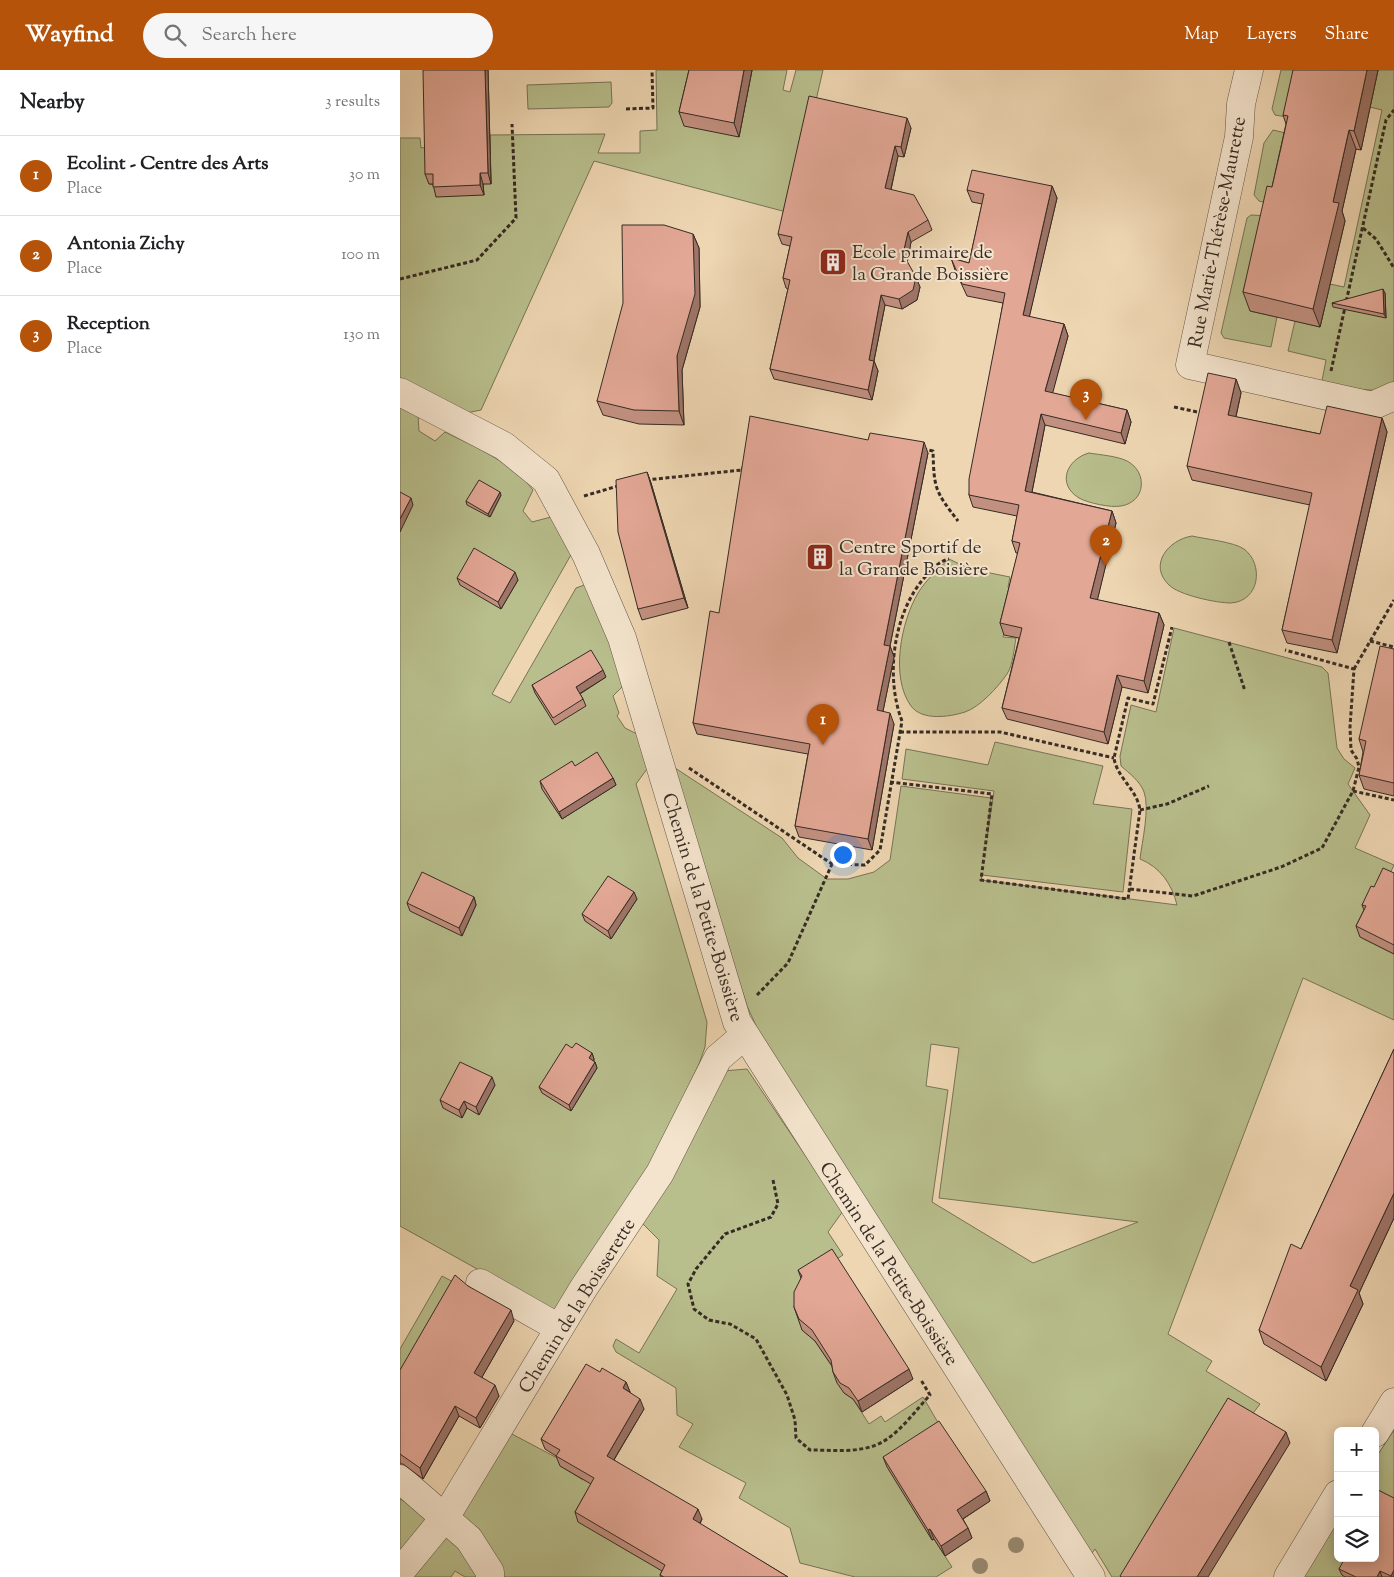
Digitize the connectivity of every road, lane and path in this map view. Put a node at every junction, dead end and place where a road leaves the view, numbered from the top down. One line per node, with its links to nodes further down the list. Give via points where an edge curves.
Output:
1 (652, 70): 3 (path, via 653,108)
2 (1249, 70): 10 (street, Rue Marie-Thérèse-Maurette, via 1241,104 1239,137 1190,365)
3 (626, 109)
4 (1394, 110): 6 (path, via 1386,120)
5 (512, 124): 8 (path, via 516,218 477,260)
6 (1363, 228): 7 (path, via 1376,239); 10 (path)
7 (1394, 268)
8 (400, 279)
9 (400, 392): 18 (street, Chemin de la Petite-Boissière, via 504,446 546,480)
10 (1325, 396): 11 (street, Rue Marie-Thérèse-Maurette, via 1372,406)
11 (1394, 396)
12 (1174, 407): 13 (path)
13 (1203, 413)
14 (920, 448): 19 (path, via 933,451 934,484)
15 (744, 461): 16 (path, via 742,470)
16 (642, 481)
17 (622, 485): 18 (path)
18 (559, 504): 39 (street, Chemin de la Petite-Boissière, via 586,554 622,638)
19 (958, 521)
20 (949, 559): 29 (path, via 939,561 913,591 897,636 895,703 902,721)
21 (1394, 600): 23 (path)
22 (1172, 627): 30 (path, via 1153,704 1128,698)
23 (1370, 641): 25 (path); 27 (path)
24 (1229, 642): 28 (path)
25 (1394, 647)
26 (1285, 650): 27 (path)
27 (1354, 669): 34 (path, via 1351,750 1358,758 1359,767)
28 (1245, 691)
29 (900, 732): 30 (path, via 1000,732); 32 (path)
30 (1114, 758): 36 (path, via 1115,768 1138,799)
31 (685, 765): 37 (path)
32 (890, 782): 37 (path, via 880,850 865,865); 38 (path, via 992,794 981,880 1128,899)
33 (1209, 786): 36 (path, via 1167,804)
34 (1353, 791): 35 (path); 38 (path, via 1322,848 1280,867 1193,896)
35 (1394, 800)
36 (1140, 810): 38 (path)
37 (832, 864): 39 (path, via 788,963 747,1006)
38 (1130, 889)
39 (741, 1028): 42 (street, Chemin de la Boisserette, via 718,1058 660,1173); 51 (street, Chemin de la Petite-Boissière)
40 (773, 1180): 43 (path, via 778,1204 771,1217 725,1234 696,1269 688,1284 694,1309 708,1320 730,1324 756,1339 787,1395 795,1420 796,1438 810,1450 877,1445 895,1432 930,1395)
41 (480, 1282): 42 (street)
42 (559, 1328): 48 (street, Chemin de la Boisserette)
43 (921, 1380)
44 (1394, 1402): 45 (street)
45 (1379, 1427)
46 (400, 1479): 48 (street)
47 (1334, 1501): 52 (street)
48 (446, 1516): 49 (street, Chemin de la Boisserette); 50 (street, via 469,1539)
49 (400, 1572)
50 (490, 1577)
51 (1091, 1577)
52 (1288, 1577)

